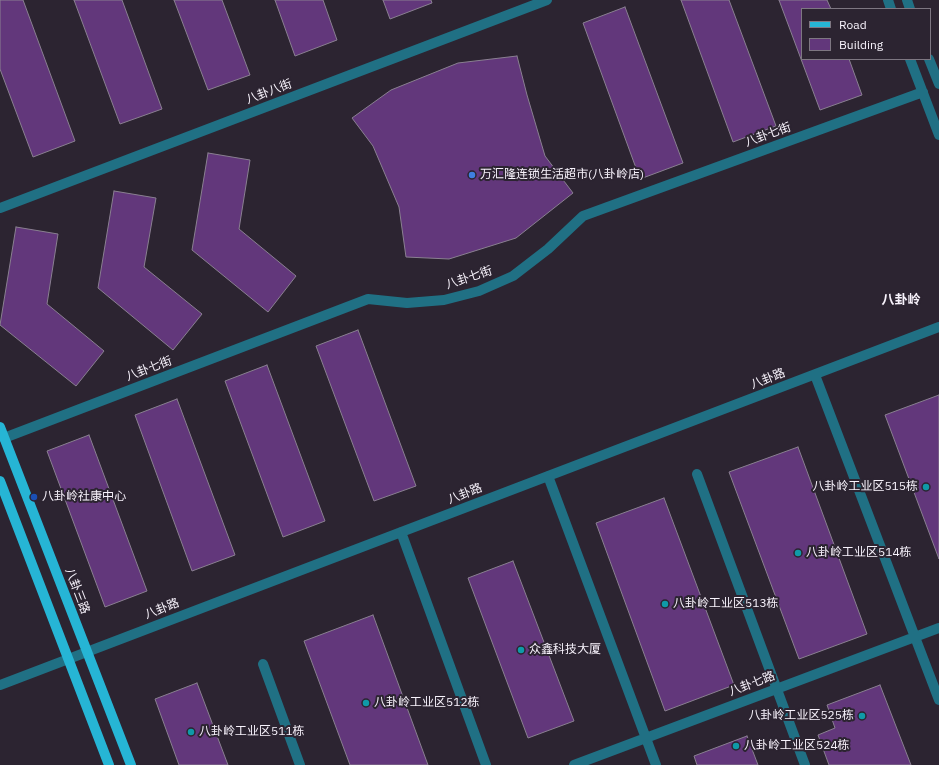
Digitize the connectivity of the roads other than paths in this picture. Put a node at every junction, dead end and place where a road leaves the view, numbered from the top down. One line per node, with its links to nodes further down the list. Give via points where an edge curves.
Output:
1 (547, 0): 7 (street, 八卦八街)
2 (910, 60): 5 (street)
3 (929, 60): 4 (street)
4 (939, 84)
5 (923, 92): 6 (street); 11 (street, 八卦七街, via 583,216 548,249 513,276 479,291 444,300 407,303 368,299)
6 (939, 135)
7 (0, 208)
8 (939, 327): 9 (street, 八卦路)
9 (816, 375): 13 (street, 八卦路); 17 (street)
10 (0, 427): 11 (main road, 八卦三路)
11 (4, 438): 18 (main road, 八卦三路)
12 (697, 474): 22 (street)
13 (548, 476): 15 (street, 八卦路); 24 (street)
14 (0, 481): 19 (main road)
15 (401, 532): 18 (street, 八卦路); 28 (street)
16 (939, 628): 17 (street, 八卦七路)
17 (915, 637): 22 (street, 八卦七路); 23 (street)
18 (86, 651): 19 (street, 八卦路); 26 (main road, 八卦三路)
19 (68, 659): 21 (street, 八卦路); 25 (main road)
20 (263, 664): 27 (street)
21 (0, 685)
22 (776, 689): 24 (street, 八卦七路); 31 (street)
23 (939, 700)
24 (646, 738): 29 (street, 八卦七路); 30 (street)
25 (109, 765)
26 (130, 765)
27 (300, 765)
28 (486, 765)
29 (574, 765)
30 (656, 765)
31 (805, 765)

